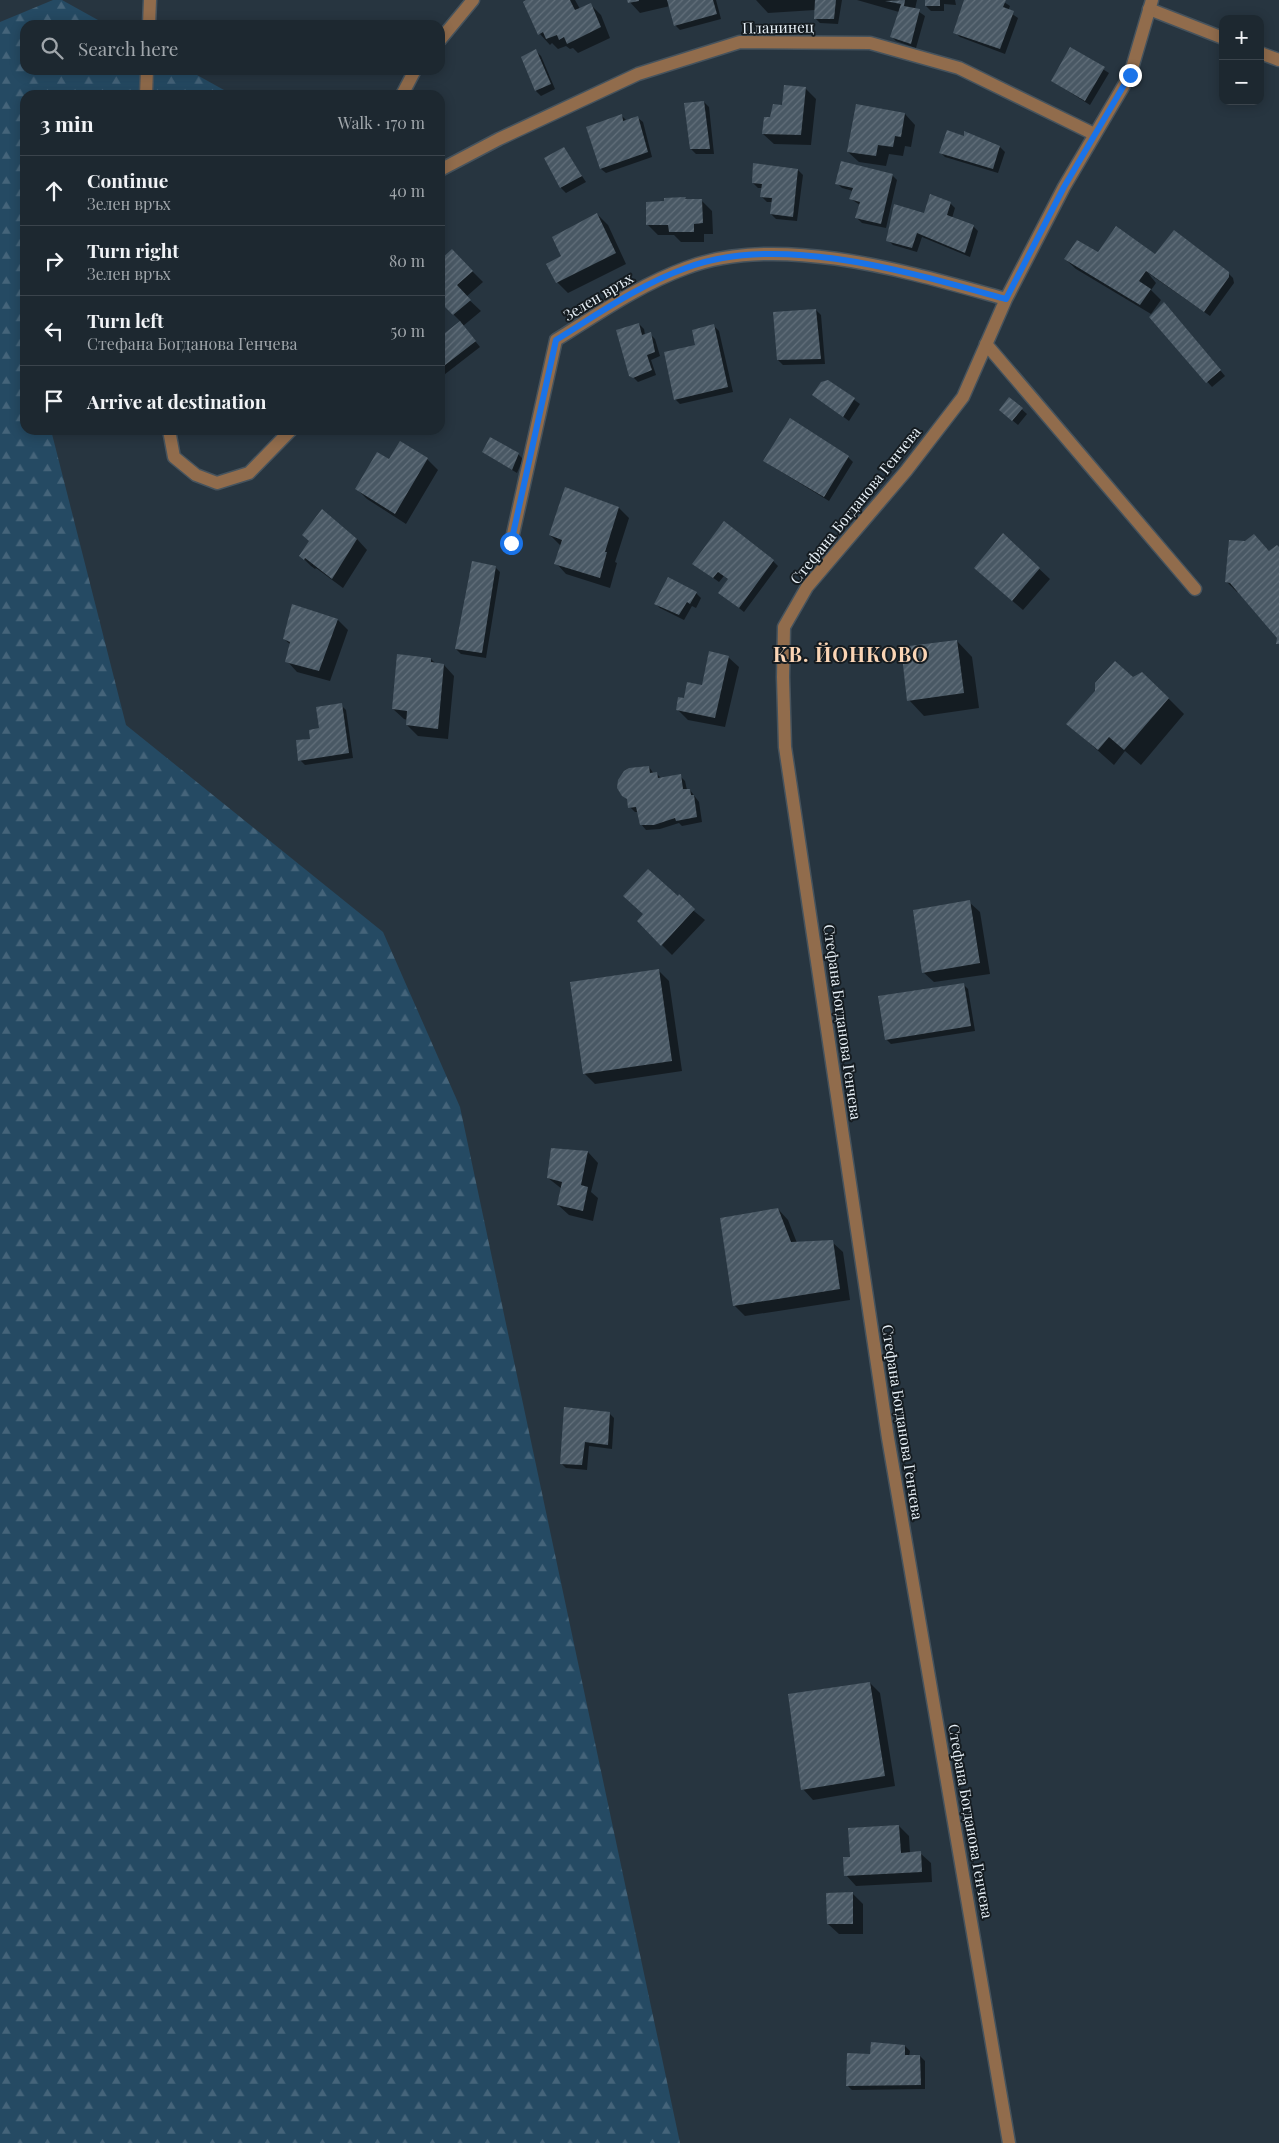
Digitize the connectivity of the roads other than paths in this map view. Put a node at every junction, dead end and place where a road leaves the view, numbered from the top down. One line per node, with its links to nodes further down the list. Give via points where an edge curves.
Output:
1 (150, 0): 4 (street)
2 (473, 0): 5 (street)
3 (1150, 5): 6 (street); 13 (street, Стефана Богданова Генчева, via 1130,75)
4 (149, 20)
5 (445, 34)
6 (1219, 36)
7 (1264, 54): 8 (street)
8 (1279, 60)
9 (147, 75): 11 (street)
10 (412, 75): 12 (street)
11 (146, 90)
12 (405, 90)
13 (1094, 134): 14 (street, Планинец, via 959,68 870,43 740,42 638,74); 15 (street, Стефана Богданова Генчева)
14 (445, 167)
15 (1006, 299): 16 (street, Стефана Богданова Генчева); 19 (street, Зелен връх, via 867,263 777,253 726,257 694,266 636,291 556,340)
16 (986, 344): 20 (street); 21 (street, Стефана Богданова Генчева, via 963,397 906,471 807,587 784,627 782,677 785,747 888,1438)
17 (170, 435): 18 (street, via 174,456 196,476 217,483 250,474)
18 (286, 435)
19 (511, 543)
20 (1195, 589)
21 (1009, 2143)

